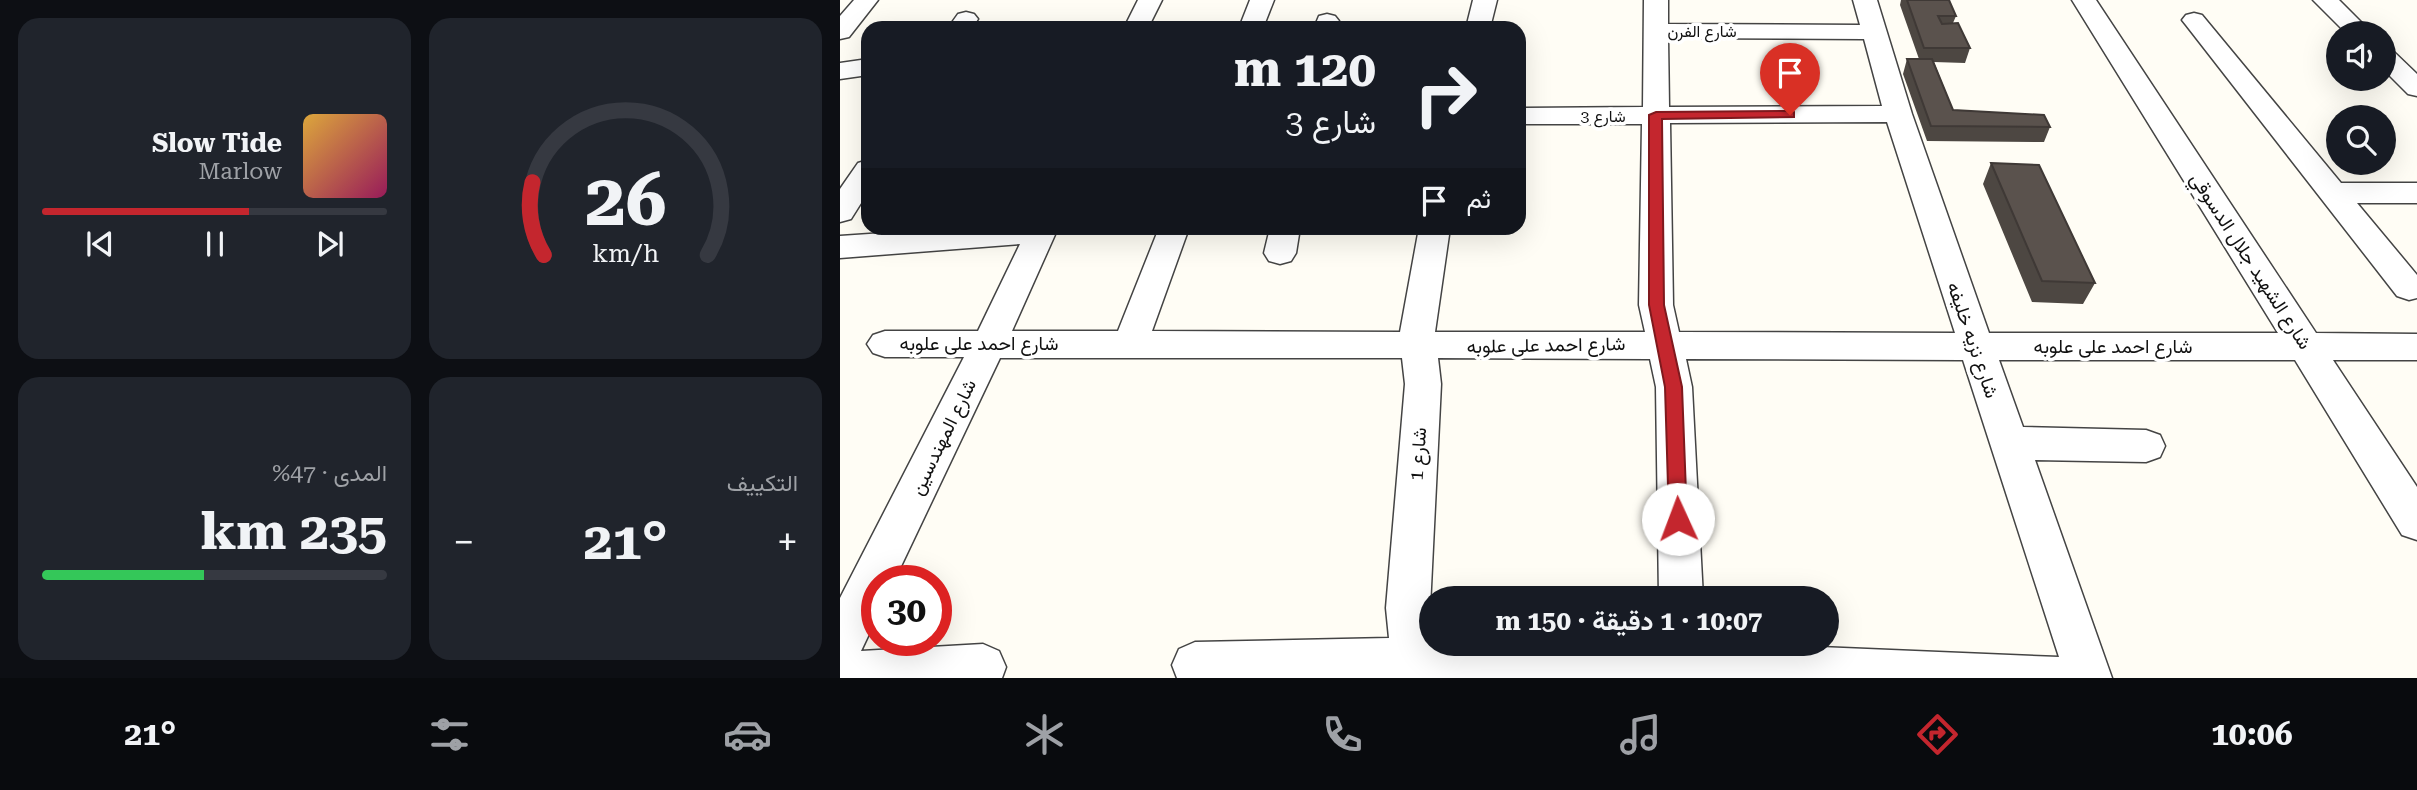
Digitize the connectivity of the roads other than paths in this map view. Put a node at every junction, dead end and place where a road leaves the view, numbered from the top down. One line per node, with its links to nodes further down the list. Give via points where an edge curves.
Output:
1 (866, 0): 14 (street)
2 (1150, 0): 10 (street)
3 (1262, 0): 11 (street)
4 (1485, 0): 12 (street)
5 (2084, 0): 38 (street, شارع الشهيد جلال الدسوقي)
6 (2325, 0): 13 (street)
7 (1656, 16): 8 (street, شارع الفرن); 20 (street)
8 (1870, 16): 19 (street, شارع نزيه خليفه)
9 (2194, 20): 23 (street)
10 (1140, 21)
11 (1254, 21)
12 (1480, 21)
13 (2347, 21)
14 (840, 32)
15 (861, 68): 17 (street)
16 (2396, 68): 18 (street)
17 (840, 71)
18 (2417, 88)
19 (1898, 114): 20 (street, شارع 3); 36 (street, شارع نزيه خليفه)
20 (1656, 115): 21 (street, شارع 3); 35 (street, via 1656,305)
21 (1526, 116)
22 (861, 180): 25 (street)
23 (2333, 193): 24 (street); 31 (street)
24 (2417, 193)
25 (840, 212)
26 (983, 235): 30 (street)
27 (1040, 235): 34 (street, شارع المهندسين)
28 (1171, 235): 32 (street)
29 (1434, 235): 37 (street, شارع 1, via 1419,313)
30 (840, 247)
31 (2409, 288)
32 (1131, 342): 34 (street, شارع احمد على علوبه); 37 (street, شارع احمد على علوبه)
33 (885, 344): 34 (street, شارع احمد على علوبه)
34 (989, 344): 44 (street, شارع المهندسين)
35 (1665, 344): 36 (street, شارع احمد على علوبه); 37 (street, شارع احمد على علوبه); 43 (street, via 1674,387)
36 (1974, 345): 38 (street, شارع احمد على علوبه); 40 (street, شارع نزيه خليفه)
37 (1418, 346): 48 (street, شارع 1, via 1423,384 1408,608)
38 (2307, 348): 39 (street, شارع احمد على علوبه); 42 (street, شارع الشهيد جلال الدسوقي)
39 (2417, 348)
40 (2008, 443): 41 (street); 51 (street, شارع نزيه خليفه)
41 (2146, 446)
42 (2417, 522)
43 (1681, 586)
44 (840, 645)
45 (1683, 662): 48 (street); 50 (street)
46 (1195, 665): 48 (street)
47 (983, 667): 49 (street)
48 (1423, 670)
49 (840, 676)
50 (2054, 678)
51 (2089, 678)

